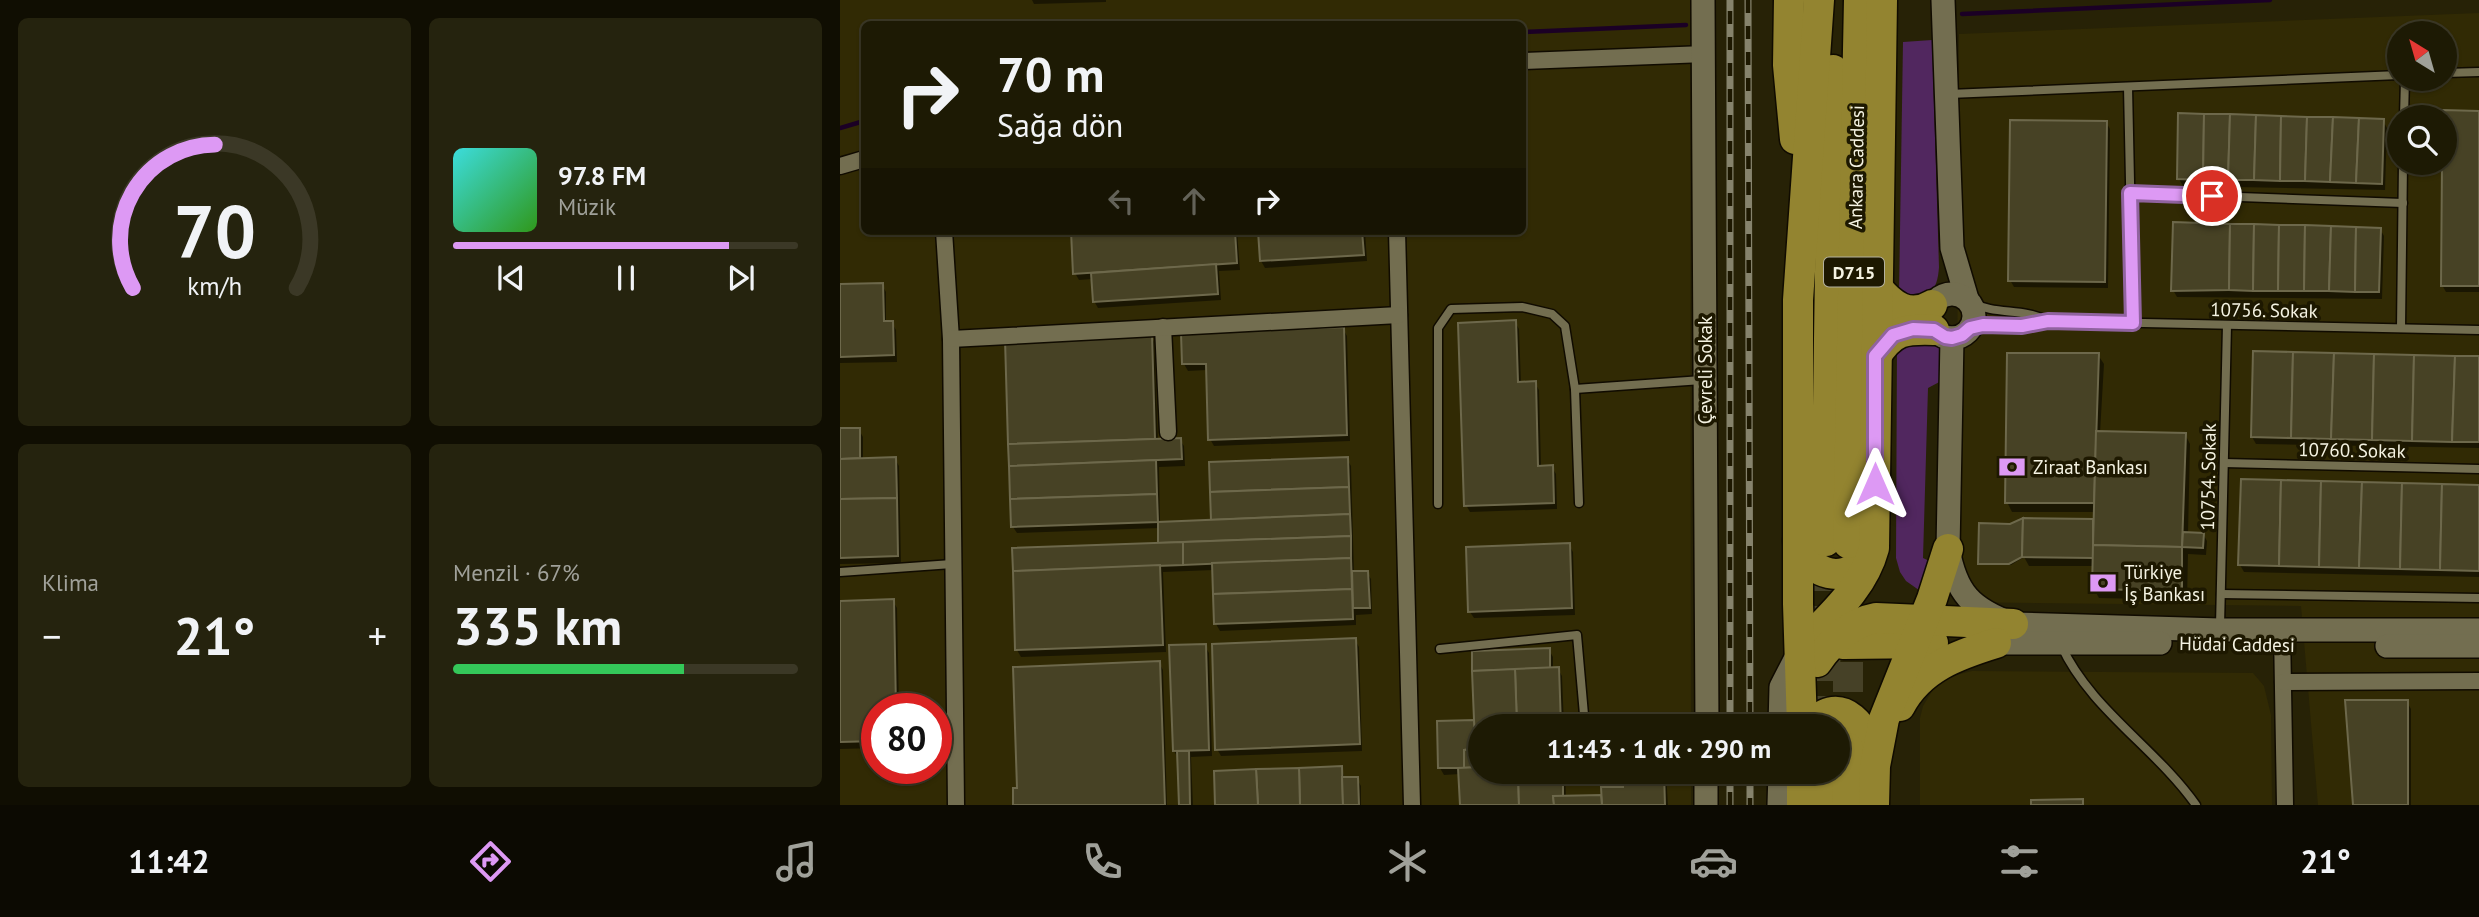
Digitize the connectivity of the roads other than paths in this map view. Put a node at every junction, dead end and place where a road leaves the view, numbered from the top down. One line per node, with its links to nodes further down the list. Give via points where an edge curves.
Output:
1 (1789, 0): 22 (highway, via 1788,65)
2 (1819, 0): 22 (highway)
3 (1834, 0): 45 (highway, Ankara Caddesi / D715)
4 (1859, 0): 45 (highway, Ankara Caddesi / D715)
5 (1868, 0): 16 (highway)
6 (1882, 0): 16 (highway)
7 (1943, 0): 15 (street)
8 (1703, 5): 9 (street, Çevreli Sokak)
9 (1705, 54): 10 (street); 38 (street, Çevreli Sokak)
10 (1526, 61)
11 (2479, 72): 12 (lane)
12 (2457, 73)
13 (2387, 76): 14 (lane)
14 (2128, 87): 15 (lane); 20 (lane)
15 (1946, 94): 25 (street)
16 (1879, 120): 26 (highway)
17 (861, 160): 18 (street)
18 (840, 166)
19 (2403, 175): 21 (lane)
20 (2130, 193): 21 (lane); 31 (lane)
21 (2403, 203): 34 (lane)
22 (1803, 230): 45 (highway, via 1798,300)
23 (944, 235): 36 (street)
24 (1397, 235): 28 (street)
25 (1952, 248): 27 (street); 29 (street)
26 (1877, 287): 29 (highway, via 1902,309); 37 (highway)
27 (1968, 301): 29 (street, via 1952,293); 30 (lane, 10756. Sokak, via 1988,310 2032,313)
28 (1399, 315): 33 (street); 74 (street)
29 (1946, 320): 30 (lane, 10756. Sokak, via 2022,326); 37 (highway, via 1898,333); 46 (street)
30 (2048, 321): 31 (lane, 10756. Sokak)
31 (2133, 323): 32 (lane, 10756. Sokak)
32 (2227, 325): 34 (lane, 10756. Sokak); 41 (lane, 10754. Sokak)
33 (1163, 327): 36 (street); 40 (street)
34 (2400, 328): 35 (lane, 10756. Sokak)
35 (2479, 330)
36 (951, 339): 47 (street)
37 (1875, 356): 45 (highway)
38 (1705, 380): 39 (lane); 63 (street, Çevreli Sokak)
39 (1575, 389): 43 (lane); 44 (lane, via 1565,326 1552,314 1522,307 1451,309 1438,328)
40 (1168, 432)
41 (2224, 463): 42 (lane, 10760. Sokak); 49 (lane, 10754. Sokak)
42 (2479, 469)
43 (1578, 503)
44 (1438, 504)
45 (1837, 540): 56 (highway, via 1798,604); 56 (highway, via 1874,548 1868,570)
46 (1948, 549): 53 (highway); 54 (street, via 1954,576 1967,598)
47 (952, 564): 48 (lane); 73 (street)
48 (840, 572)
49 (2221, 594): 50 (lane); 51 (lane, 10754. Sokak)
50 (2479, 598)
51 (2220, 630): 54 (street, Hüdai Caddesi); 55 (street, Hüdai Caddesi)
52 (2479, 630): 55 (street, Hüdai Caddesi)
53 (1919, 631): 54 (highway); 56 (highway, via 1849,645); 67 (highway, via 1888,706)
54 (2004, 633): 57 (street, Hüdai Caddesi); 80 (highway, via 1940,664 1908,691 1892,726)
55 (2282, 637): 57 (street, Hüdai Caddesi); 58 (street, Hüdai Caddesi); 61 (street)
56 (1816, 641): 64 (street, via 1789,667); 65 (highway, via 1802,693)
57 (2060, 642): 81 (lane, via 2079,677)
58 (2479, 646)
59 (1440, 649): 62 (lane, via 1577,635)
60 (2479, 681): 61 (street)
61 (2283, 682): 82 (street)
62 (1584, 714)
63 (1707, 714)
64 (1781, 714)
65 (1802, 714)
66 (1850, 717): 67 (highway, via 1868,737)
67 (1875, 766): 80 (highway)
68 (1706, 784): 75 (street)
69 (1780, 784): 76 (street)
70 (1802, 784): 77 (highway)
71 (1825, 784): 78 (highway)
72 (1847, 784): 79 (highway)
73 (956, 805)
74 (1412, 805)
75 (1706, 805)
76 (1780, 805)
77 (1802, 805)
78 (1825, 805)
79 (1847, 805)
80 (1875, 805)
81 (2196, 805)
82 (2285, 805)

